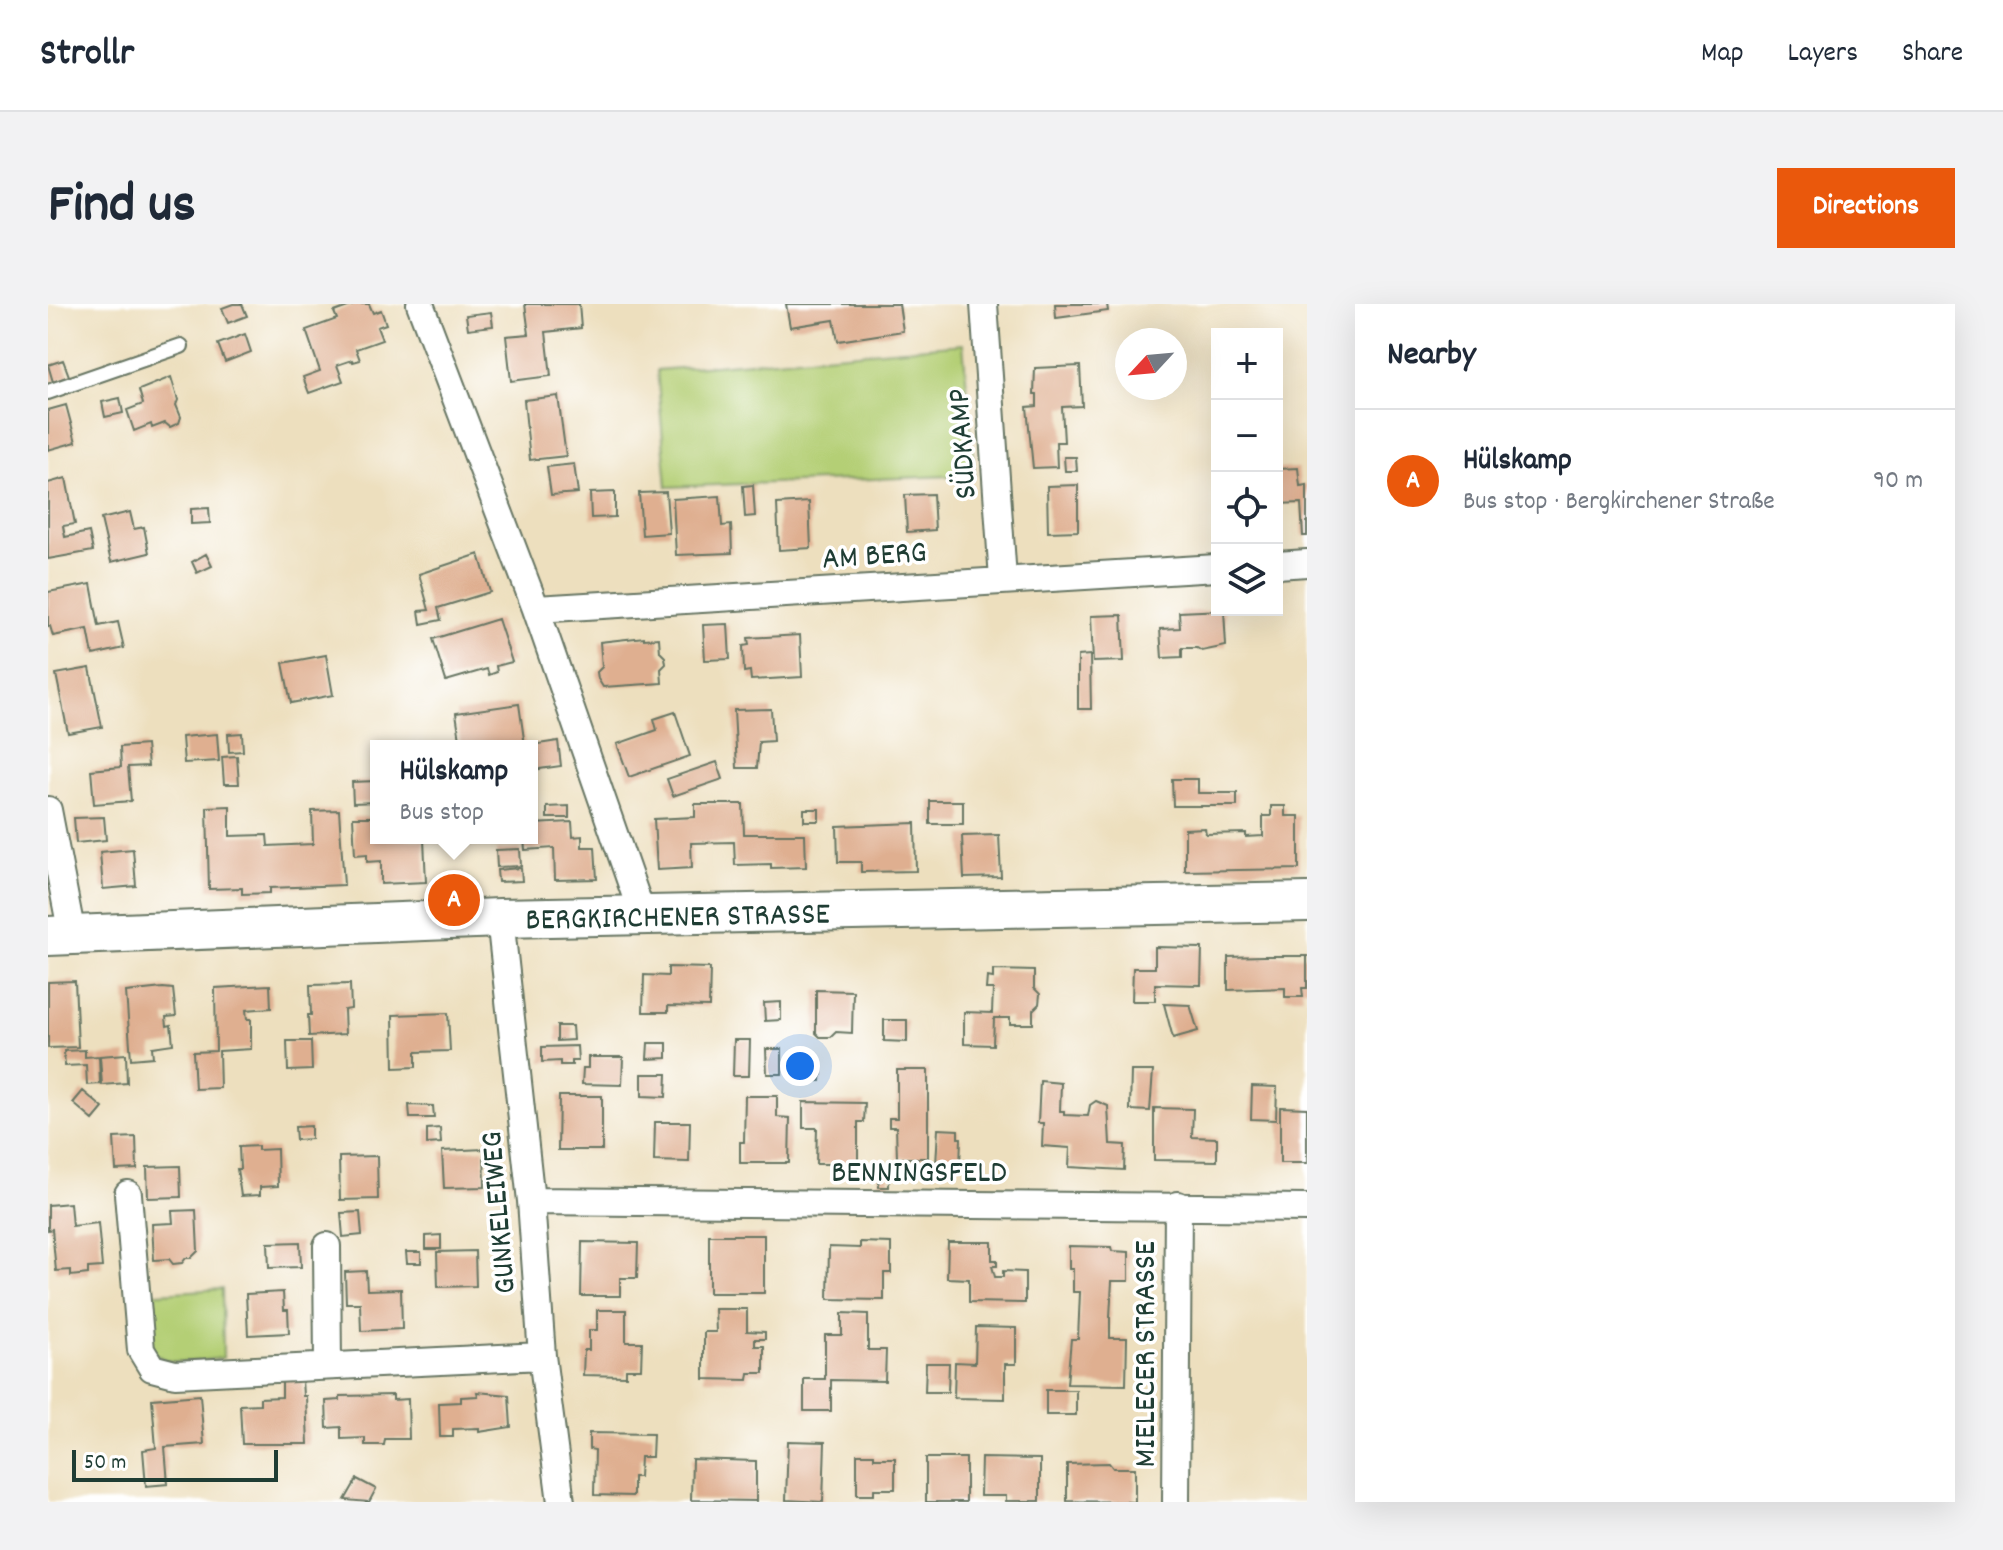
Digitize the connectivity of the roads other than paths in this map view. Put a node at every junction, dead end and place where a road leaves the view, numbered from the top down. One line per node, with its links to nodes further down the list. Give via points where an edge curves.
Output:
1 (420, 304): 9 (street)
2 (984, 304): 8 (street, SÜDKAMP)
3 (181, 346): 4 (lane)
4 (48, 392)
5 (1307, 563): 6 (street)
6 (1283, 565)
7 (1211, 568): 8 (street, AM BERG)
8 (1003, 579): 9 (street, AM BERG)
9 (536, 609): 12 (street)
10 (48, 810): 14 (street)
11 (1307, 902): 12 (street, BERGKIRCHENER STRASSE)
12 (642, 914): 13 (street, BERGKIRCHENER STRASSE)
13 (500, 918): 14 (street, BERGKIRCHENER STRASSE); 16 (street, GUNKELEIWEG)
14 (60, 936)
15 (128, 1194): 21 (street, via 141,1350 152,1368 175,1374)
16 (531, 1201): 17 (street, BENNINGSFELD); 20 (street, GUNKELEIWEG)
17 (1178, 1205): 18 (street, BENNINGSFELD); 23 (street, MIELECER STRASSE)
18 (1307, 1208)
19 (327, 1246): 21 (street)
20 (542, 1356): 21 (street); 22 (street, GUNKELEIWEG)
21 (328, 1366)
22 (561, 1502)
23 (1176, 1502)

